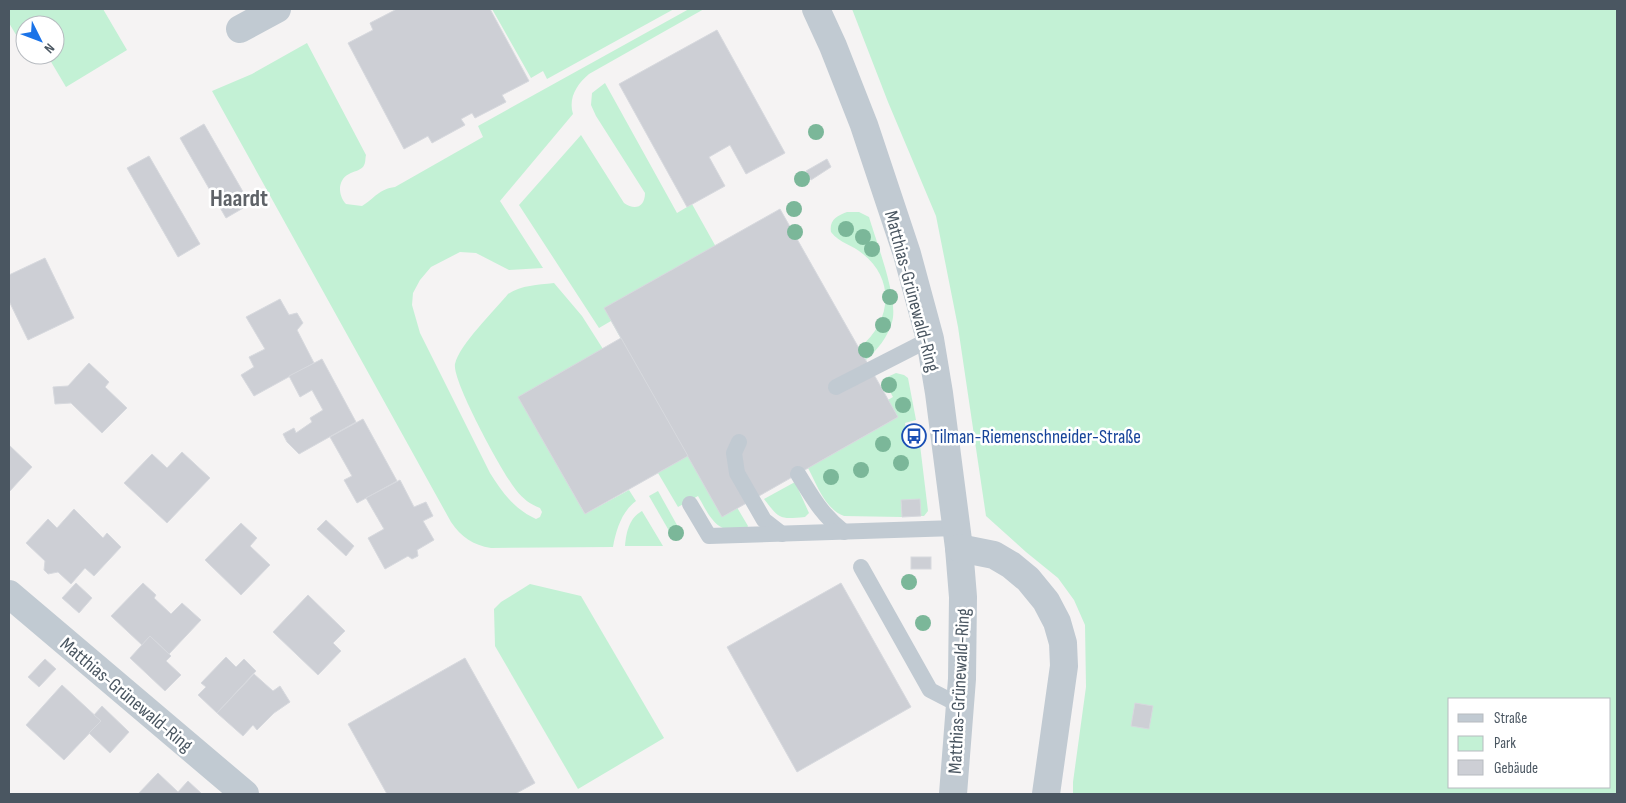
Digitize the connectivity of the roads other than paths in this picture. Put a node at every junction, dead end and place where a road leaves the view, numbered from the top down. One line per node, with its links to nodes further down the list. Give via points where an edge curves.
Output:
1 (277, 9): 3 (street)
2 (816, 9): 4 (street, Matthias-Grünewald-Ring, via 864,125 907,254)
3 (240, 29)
4 (930, 339): 5 (lane); 11 (street, Matthias-Grünewald-Ring)
5 (836, 387)
6 (739, 442): 10 (lane, via 734,453 736,472 764,520)
7 (798, 474): 9 (lane, via 820,510)
8 (690, 504): 10 (lane, via 709,536)
9 (844, 532): 10 (lane); 11 (lane)
10 (782, 534)
11 (958, 538): 14 (street, Matthias-Grünewald-Ring, via 963,597); 17 (street, via 994,555 1028,579 1046,601 1057,622 1064,666)
12 (861, 567): 14 (lane, via 930,690)
13 (9, 594): 15 (street, Matthias-Grünewald-Ring)
14 (961, 706): 16 (street, Matthias-Grünewald-Ring)
15 (245, 794)
16 (953, 794)
17 (1046, 794)

